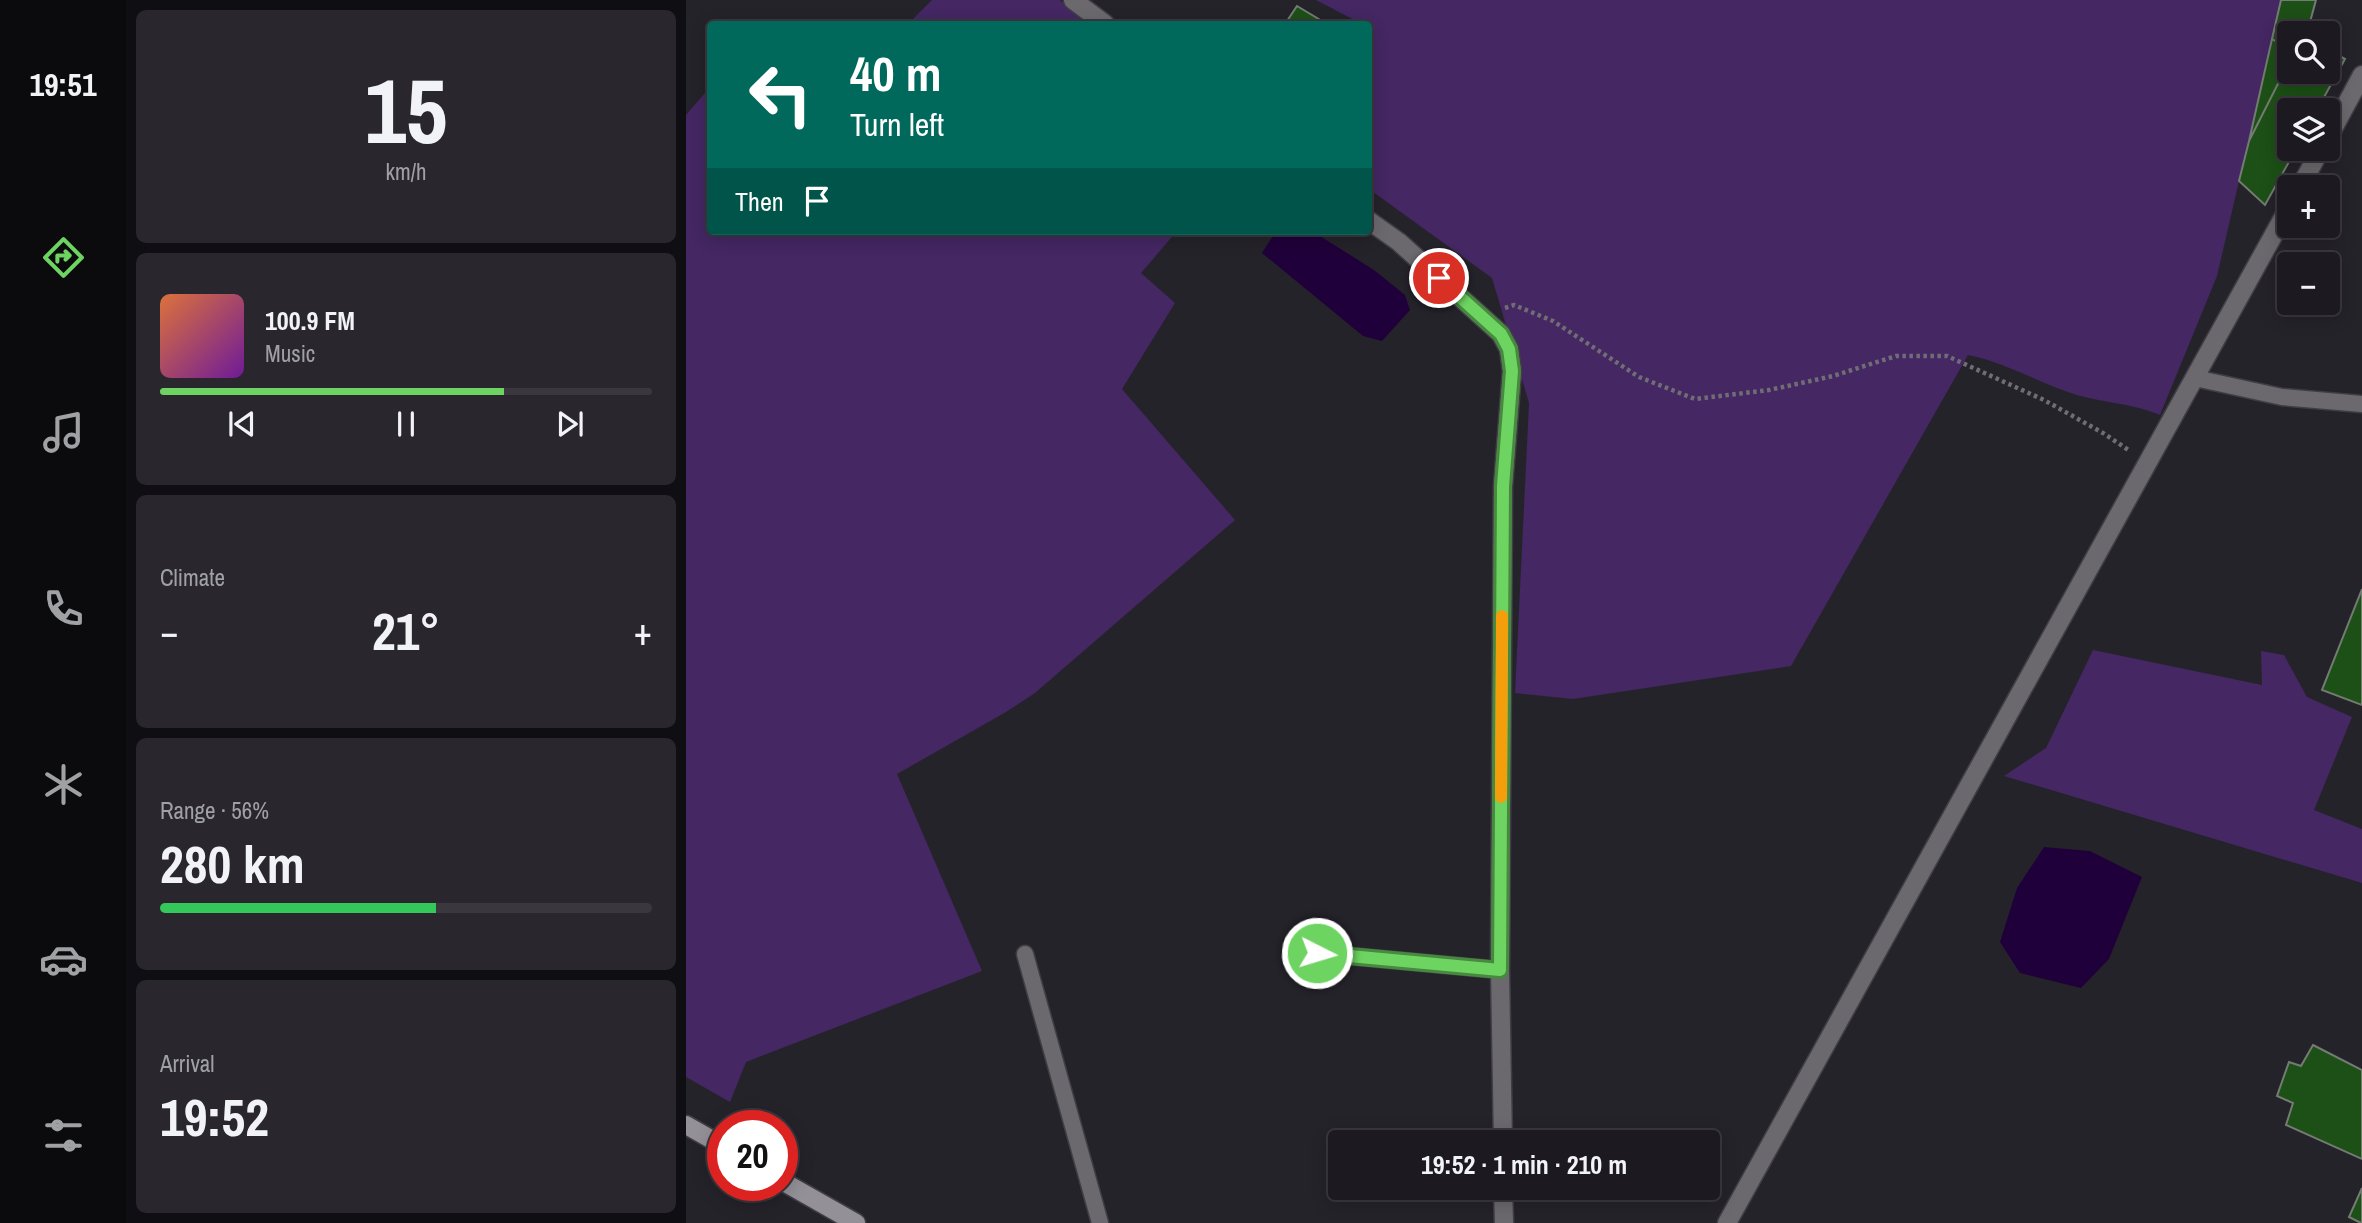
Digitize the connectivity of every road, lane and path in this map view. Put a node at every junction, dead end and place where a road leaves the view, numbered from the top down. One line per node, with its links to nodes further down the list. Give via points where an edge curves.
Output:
1 (1073, 0): 2 (street)
2 (1101, 21)
3 (2362, 75): 4 (street)
4 (2340, 116)
5 (1372, 223): 7 (street)
6 (2277, 229): 8 (street)
7 (1479, 314): 10 (path, via 1514,305 1553,321 1639,377 1695,399 1769,390 1896,356 1947,356 2044,400); 13 (street, via 1501,334 1512,371 1503,486)
8 (2195, 378): 9 (lane, via 2282,397); 10 (street)
9 (2362, 404)
10 (2148, 464): 22 (street)
11 (1317, 953): 13 (lane)
12 (1025, 954): 20 (lane)
13 (1500, 970): 15 (street)
14 (686, 1125): 16 (main road)
15 (1503, 1130)
16 (707, 1137)
17 (798, 1190): 19 (main road)
18 (1503, 1200): 21 (street)
19 (850, 1221)
20 (1100, 1223)
21 (1504, 1223)
22 (1727, 1223)

